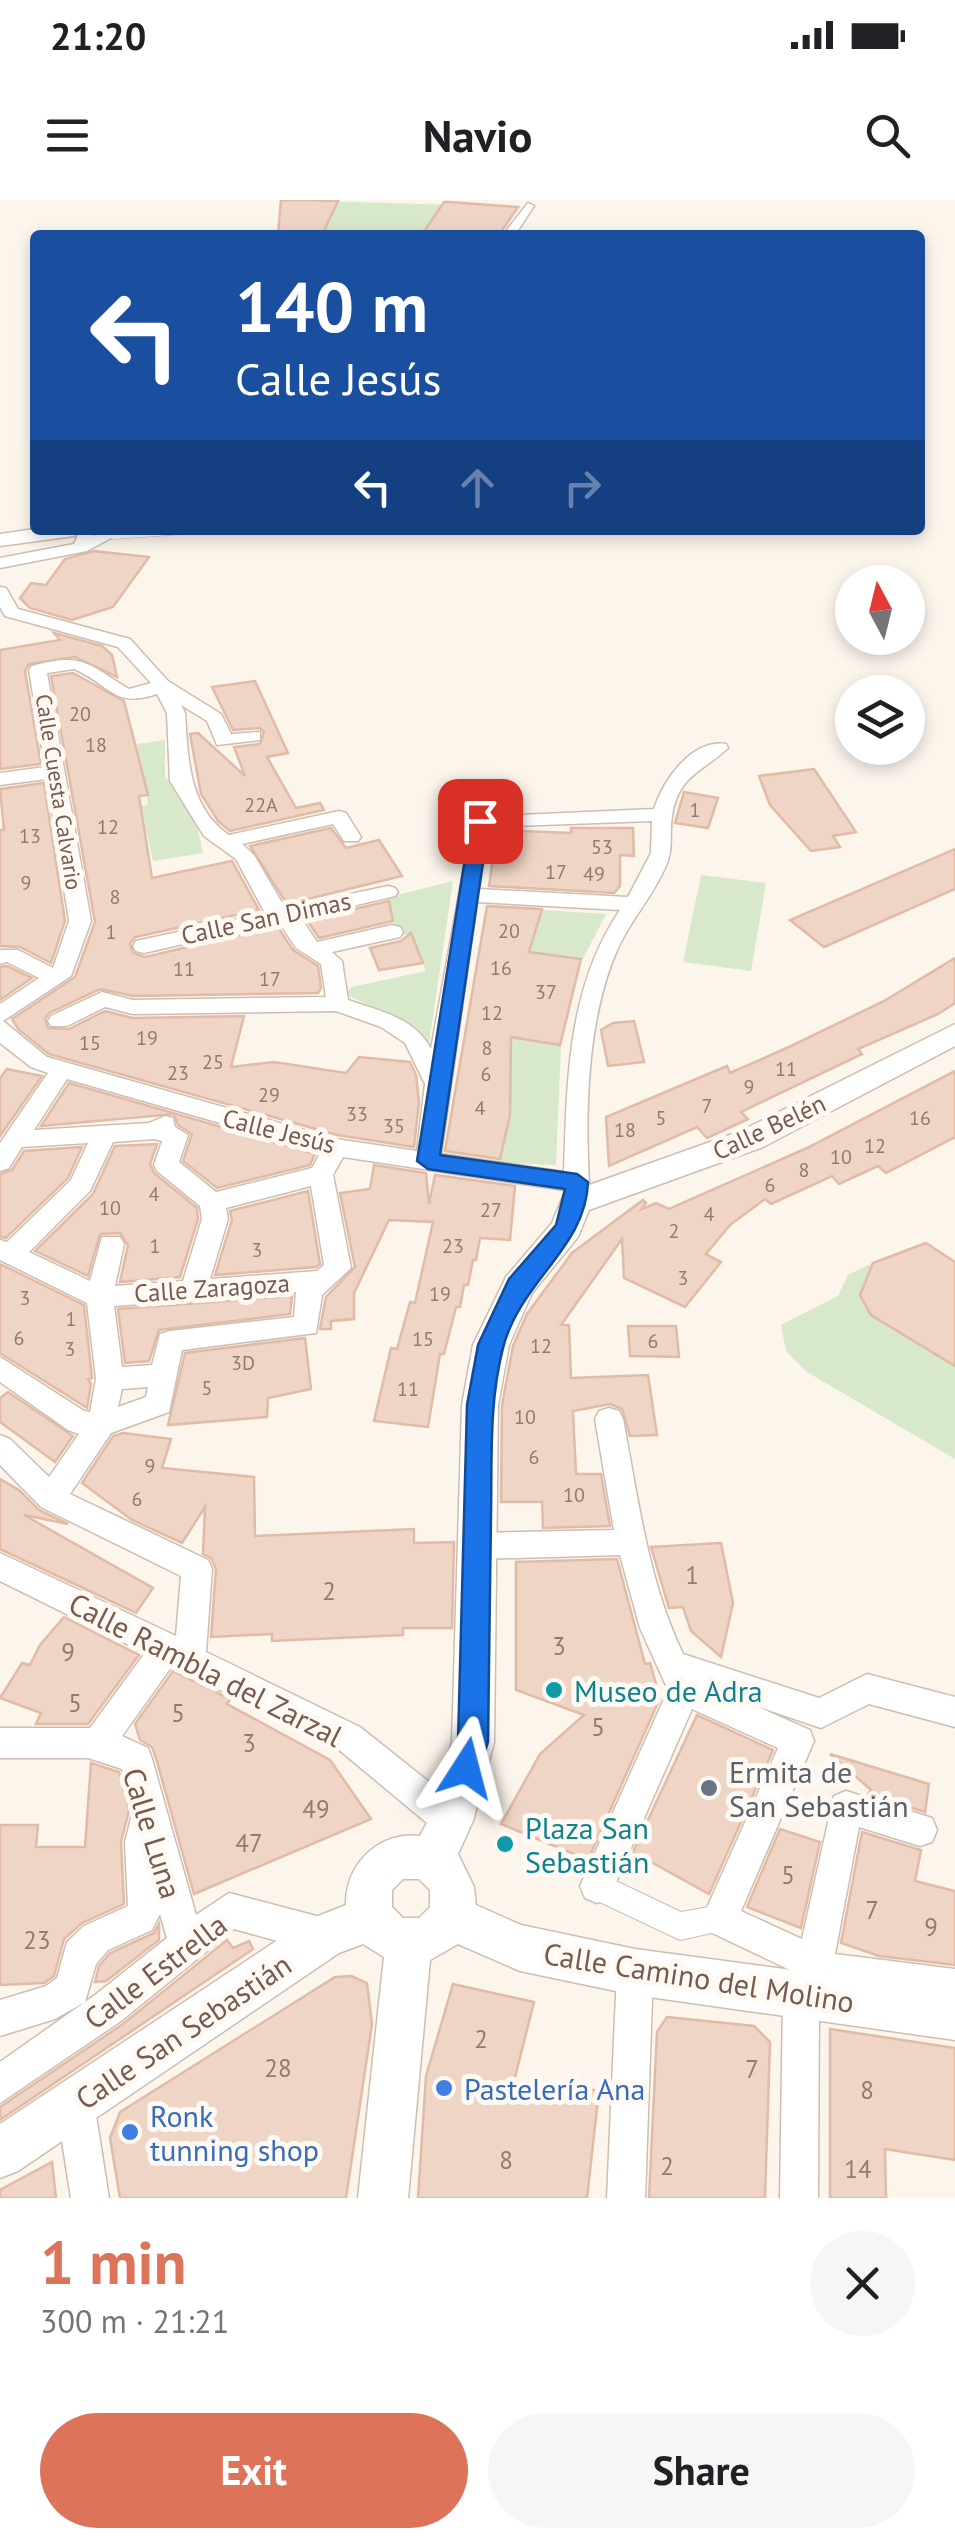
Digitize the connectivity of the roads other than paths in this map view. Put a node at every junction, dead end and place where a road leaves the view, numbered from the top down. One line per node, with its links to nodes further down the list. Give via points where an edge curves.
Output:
1 (528, 206): 2 (street)
2 (512, 230)
3 (78, 539): 4 (street); 5 (street)
4 (0, 540)
5 (47, 554): 6 (street); 7 (street, via 19,578)
6 (0, 564)
7 (4, 607): 8 (street, via 124,642)
8 (162, 685): 9 (street, via 214,718 224,741); 11 (street, Calle Cuesta Calvario, via 144,694 116,692 86,666 38,670); 15 (street, via 176,713 180,781 211,832)
9 (253, 736)
10 (720, 748): 13 (street, via 701,754 680,776)
11 (54, 772): 12 (street); 24 (street, Calle Cuesta Calvario, via 80,921)
12 (0, 779)
13 (662, 815): 17 (street, via 480,821); 18 (street, via 663,849)
14 (351, 837): 15 (street, via 339,817)
15 (225, 842): 19 (street, via 244,855)
16 (388, 892): 19 (street, Calle San Dimas)
17 (468, 896): 18 (street); 31 (street)
18 (632, 904): 40 (street, via 602,958 579,1049)
19 (276, 914): 21 (street, Calle San Dimas); 22 (street, via 291,919)
20 (392, 932): 22 (street)
21 (144, 946)
22 (313, 949): 25 (street, via 331,960)
23 (0, 957): 24 (street, via 10,954)
24 (55, 977): 26 (street, Calle Cuesta Calvario)
25 (338, 1004): 27 (street, via 133,1007 102,999); 31 (street, via 414,1038)
26 (0, 1015)
27 (59, 1021)
28 (955, 1034): 40 (street, Calle Belén, via 752,1139)
29 (4, 1044): 30 (street, Calle Jesús)
30 (62, 1069): 32 (street, Calle Jesús); 35 (street)
31 (437, 1084): 37 (street)
32 (190, 1108): 33 (street); 36 (street, Calle Jesús)
33 (154, 1131): 34 (street); 41 (street, via 176,1135 166,1165)
34 (103, 1136): 35 (street); 43 (street, via 82,1186)
35 (18, 1139): 38 (street)
36 (336, 1147): 37 (street, Calle Jesús); 39 (street)
37 (428, 1161): 40 (street, Calle Jesús)
38 (0, 1162)
39 (321, 1174): 41 (street); 44 (street, via 338,1268)
40 (576, 1192): 55 (street, via 566,1228 518,1286 491,1345 480,1405)
41 (212, 1202): 45 (street, via 215,1218)
42 (112, 1244): 46 (street)
43 (5, 1252): 46 (street)
44 (324, 1280): 45 (street, Calle Zaragoza); 48 (street, via 309,1291 307,1326 170,1342)
45 (194, 1289): 46 (street, Calle Zaragoza)
46 (100, 1297): 49 (street)
47 (0, 1368): 51 (street, via 78,1422)
48 (164, 1375): 49 (street); 51 (street, via 159,1404)
49 (110, 1378): 51 (street)
50 (609, 1419): 54 (street)
51 (101, 1425): 53 (street)
52 (0, 1447): 53 (street)
53 (51, 1498): 57 (street, via 198,1570)
54 (631, 1542): 55 (street); 58 (street, via 655,1628)
55 (480, 1546): 63 (street, via 473,1742)
56 (0, 1566): 57 (street, Calle Rambla del Zarzal)
57 (178, 1652): 61 (street, Calle Luna); 63 (street, Calle Rambla del Zarzal, via 348,1738)
58 (679, 1677): 59 (street, via 821,1714 867,1689); 66 (street); 68 (street, via 798,1741)
59 (955, 1712)
60 (0, 1743): 61 (street, Calle Luna)
61 (98, 1744): 62 (street, Calle Luna, via 136,1760)
62 (149, 1808): 71 (street, Calle Luna); 76 (street, via 142,1842 146,1906 140,1918 96,1938 80,1955 72,1989)
63 (451, 1822): 65 (street)
64 (920, 1830): 73 (street, via 846,1806)
65 (431, 1862): 67 (street, via 450,1881); 69 (street, via 406,1857 382,1869 368,1892)
66 (597, 1886): 68 (street, Calle Camino del Molino, via 680,1926)
67 (449, 1917): 69 (street, via 433,1936); 72 (street, Calle Camino del Molino, via 520,1948)
68 (720, 1919): 73 (street, Calle Camino del Molino)
69 (390, 1930): 70 (street, Calle San Sebastián); 81 (street)
70 (324, 1936): 71 (street, Calle Estrella, via 229,1910); 78 (street, Calle San Sebastián)
71 (186, 1944): 77 (street, Calle Estrella)
72 (635, 1972): 73 (street, Calle Camino del Molino); 82 (street)
73 (808, 1980): 74 (street, Calle Camino del Molino, via 830,1971); 75 (street, Calle Camino del Molino); 83 (street)
74 (955, 1987)
75 (955, 2016)
76 (0, 2018)
77 (0, 2084)
78 (75, 2103): 79 (street, Calle San Sebastián); 80 (street)
79 (0, 2152)
80 (90, 2198)
81 (383, 2198)
82 (626, 2198)
83 (799, 2198)

